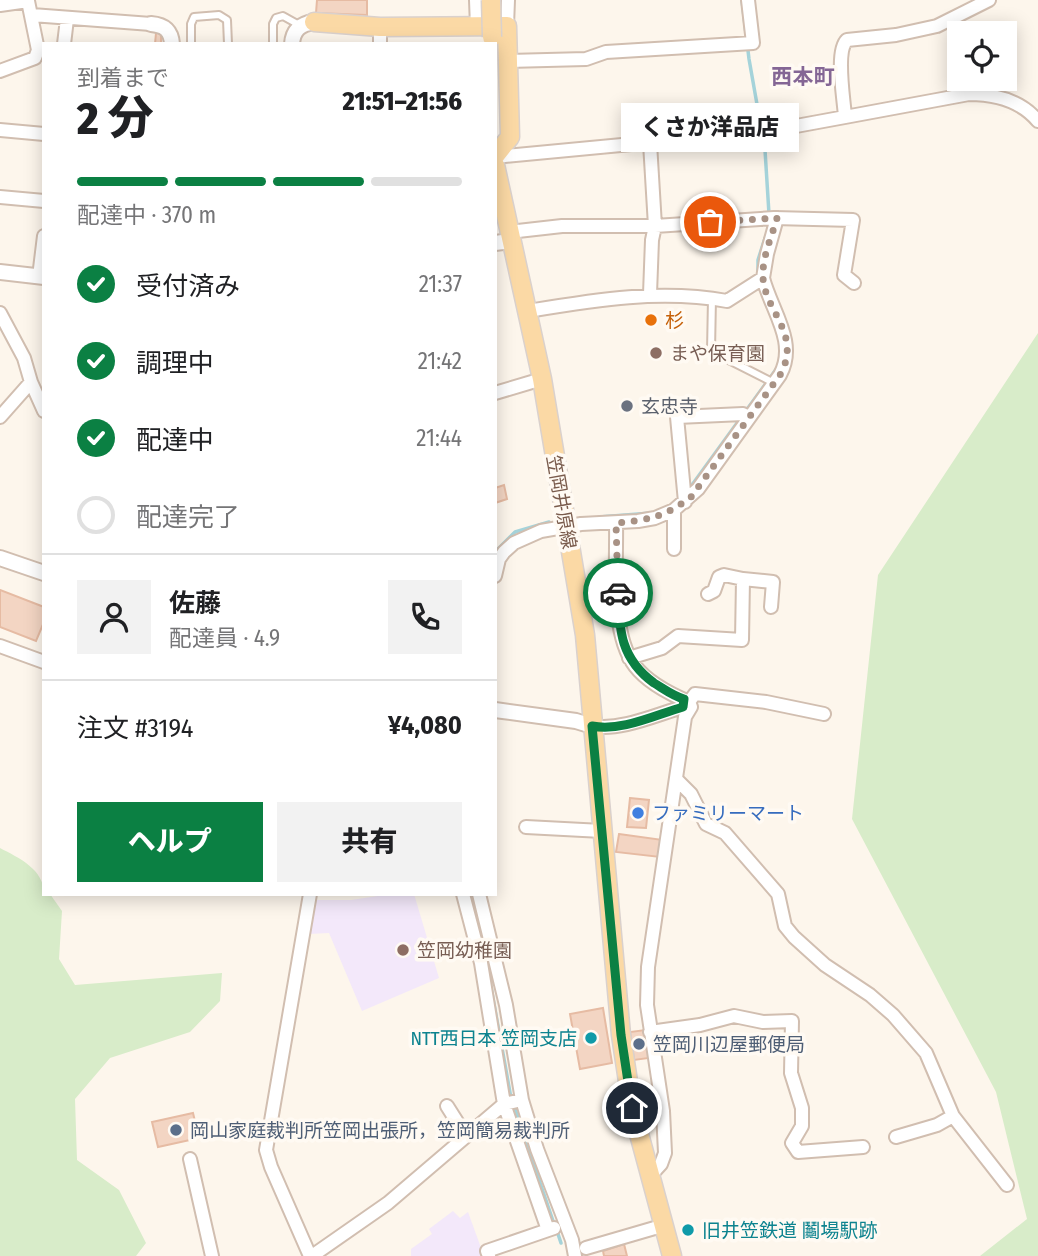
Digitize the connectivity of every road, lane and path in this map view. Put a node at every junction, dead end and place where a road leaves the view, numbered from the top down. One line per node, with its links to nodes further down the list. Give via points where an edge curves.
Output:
1 (477, 0): 11 (street)
2 (491, 0): 11 (main road, bridge)
3 (508, 0): 11 (street)
4 (748, 0): 20 (street, via 753,43 606,52 586,59)
5 (989, 0): 22 (street, via 937,26 847,40 842,46)
6 (0, 5): 7 (street, via 28,1)
7 (32, 15): 8 (street); 21 (street, via 38,50 35,58)
8 (67, 19): 9 (street); 13 (street)
9 (151, 24): 14 (street, via 169,31)
10 (307, 24): 12 (main road); 17 (lane, via 276,18); 18 (street)
11 (489, 35): 12 (main road)
12 (380, 36)
13 (64, 42)
14 (172, 42)
15 (191, 42): 16 (lane, via 191,24 197,15 224,17)
16 (228, 42)
17 (273, 42)
18 (292, 42)
19 (497, 46): 20 (main road)
20 (508, 61): 27 (main road, via 510,137)
21 (0, 71)
22 (845, 117): 23 (street, via 969,93 987,94 1023,107); 26 (street)
23 (1038, 121)
24 (0, 130): 25 (street)
25 (42, 134)
26 (650, 143): 28 (street); 33 (street)
27 (497, 153)
28 (497, 156)
29 (497, 180): 34 (main road, 笠岡井原線)
30 (0, 197): 31 (street)
31 (42, 201)
32 (772, 218): 33 (street); 37 (street); 38 (street, via 853,220 844,275)
33 (654, 226): 34 (street, via 562,226); 39 (street)
34 (505, 239): 41 (main road, 笠岡井原線)
35 (0, 272): 36 (street)
36 (41, 277)
37 (760, 280): 40 (street, via 727,301); 44 (street, via 786,340 786,361)
38 (854, 283)
39 (650, 295): 40 (street); 41 (street)
40 (712, 298): 44 (lane, via 711,351)
41 (528, 311): 43 (main road, 笠岡井原線)
42 (0, 313): 45 (street)
43 (542, 379): 46 (street); 53 (main road, 笠岡井原線)
44 (771, 381): 48 (street)
45 (31, 382): 47 (street); 49 (street)
46 (497, 392)
47 (42, 407)
48 (746, 416): 50 (street, via 698,489); 50 (street, via 677,417)
49 (0, 417)
50 (684, 495): 51 (street)
51 (674, 510): 52 (street, via 655,518); 55 (street)
52 (616, 523): 53 (street); 63 (street, via 619,614)
53 (566, 526): 54 (street); 68 (main road, 笠岡井原線, via 585,635)
54 (499, 547): 57 (street)
55 (674, 549)
56 (0, 558): 58 (street)
57 (497, 568)
58 (42, 572)
59 (743, 579): 60 (street, via 719,577); 61 (street, via 772,582); 63 (street, via 742,640 678,636 662,648)
60 (708, 594)
61 (771, 607)
62 (0, 646): 64 (street)
63 (629, 657): 65 (street, via 642,674)
64 (42, 661)
65 (685, 706): 67 (street, via 695,694); 68 (street, via 628,724); 69 (street)
66 (497, 710): 68 (street)
67 (824, 714)
68 (592, 726): 71 (main road, 笠岡井原線)
69 (676, 779): 75 (street, via 648,967); 78 (street, via 691,794 706,824 725,833 778,894 785,926 794,937 870,995 926,1053)
70 (526, 827): 71 (street)
71 (602, 831): 83 (main road, 笠岡井原線, via 621,1035 632,1108)
72 (310, 896): 90 (street, via 267,1150)
73 (473, 902): 74 (street)
74 (488, 962): 76 (street); 76 (street, via 506,1005)
75 (650, 1032): 81 (street, via 734,1016 762,1022 792,1021 791,1073 802,1108 802,1126 792,1143 797,1152); 83 (street, via 665,1153)
76 (513, 1102): 79 (street); 86 (street); 86 (street, via 537,1149)
77 (447, 1106): 79 (street)
78 (953, 1116): 80 (street); 84 (street)
79 (467, 1136): 90 (street, via 388,1203)
80 (896, 1138)
81 (863, 1147)
82 (190, 1159): 89 (street)
83 (650, 1176): 85 (main road, 笠岡井原線)
84 (1007, 1185)
85 (665, 1225): 88 (street); 93 (main road, 笠岡井原線)
86 (556, 1227): 87 (street); 91 (street, via 487,1251)
87 (572, 1240): 88 (street); 92 (street)
88 (590, 1252)
89 (212, 1256)
90 (311, 1256)
91 (489, 1256)
92 (575, 1256)
93 (673, 1256)

